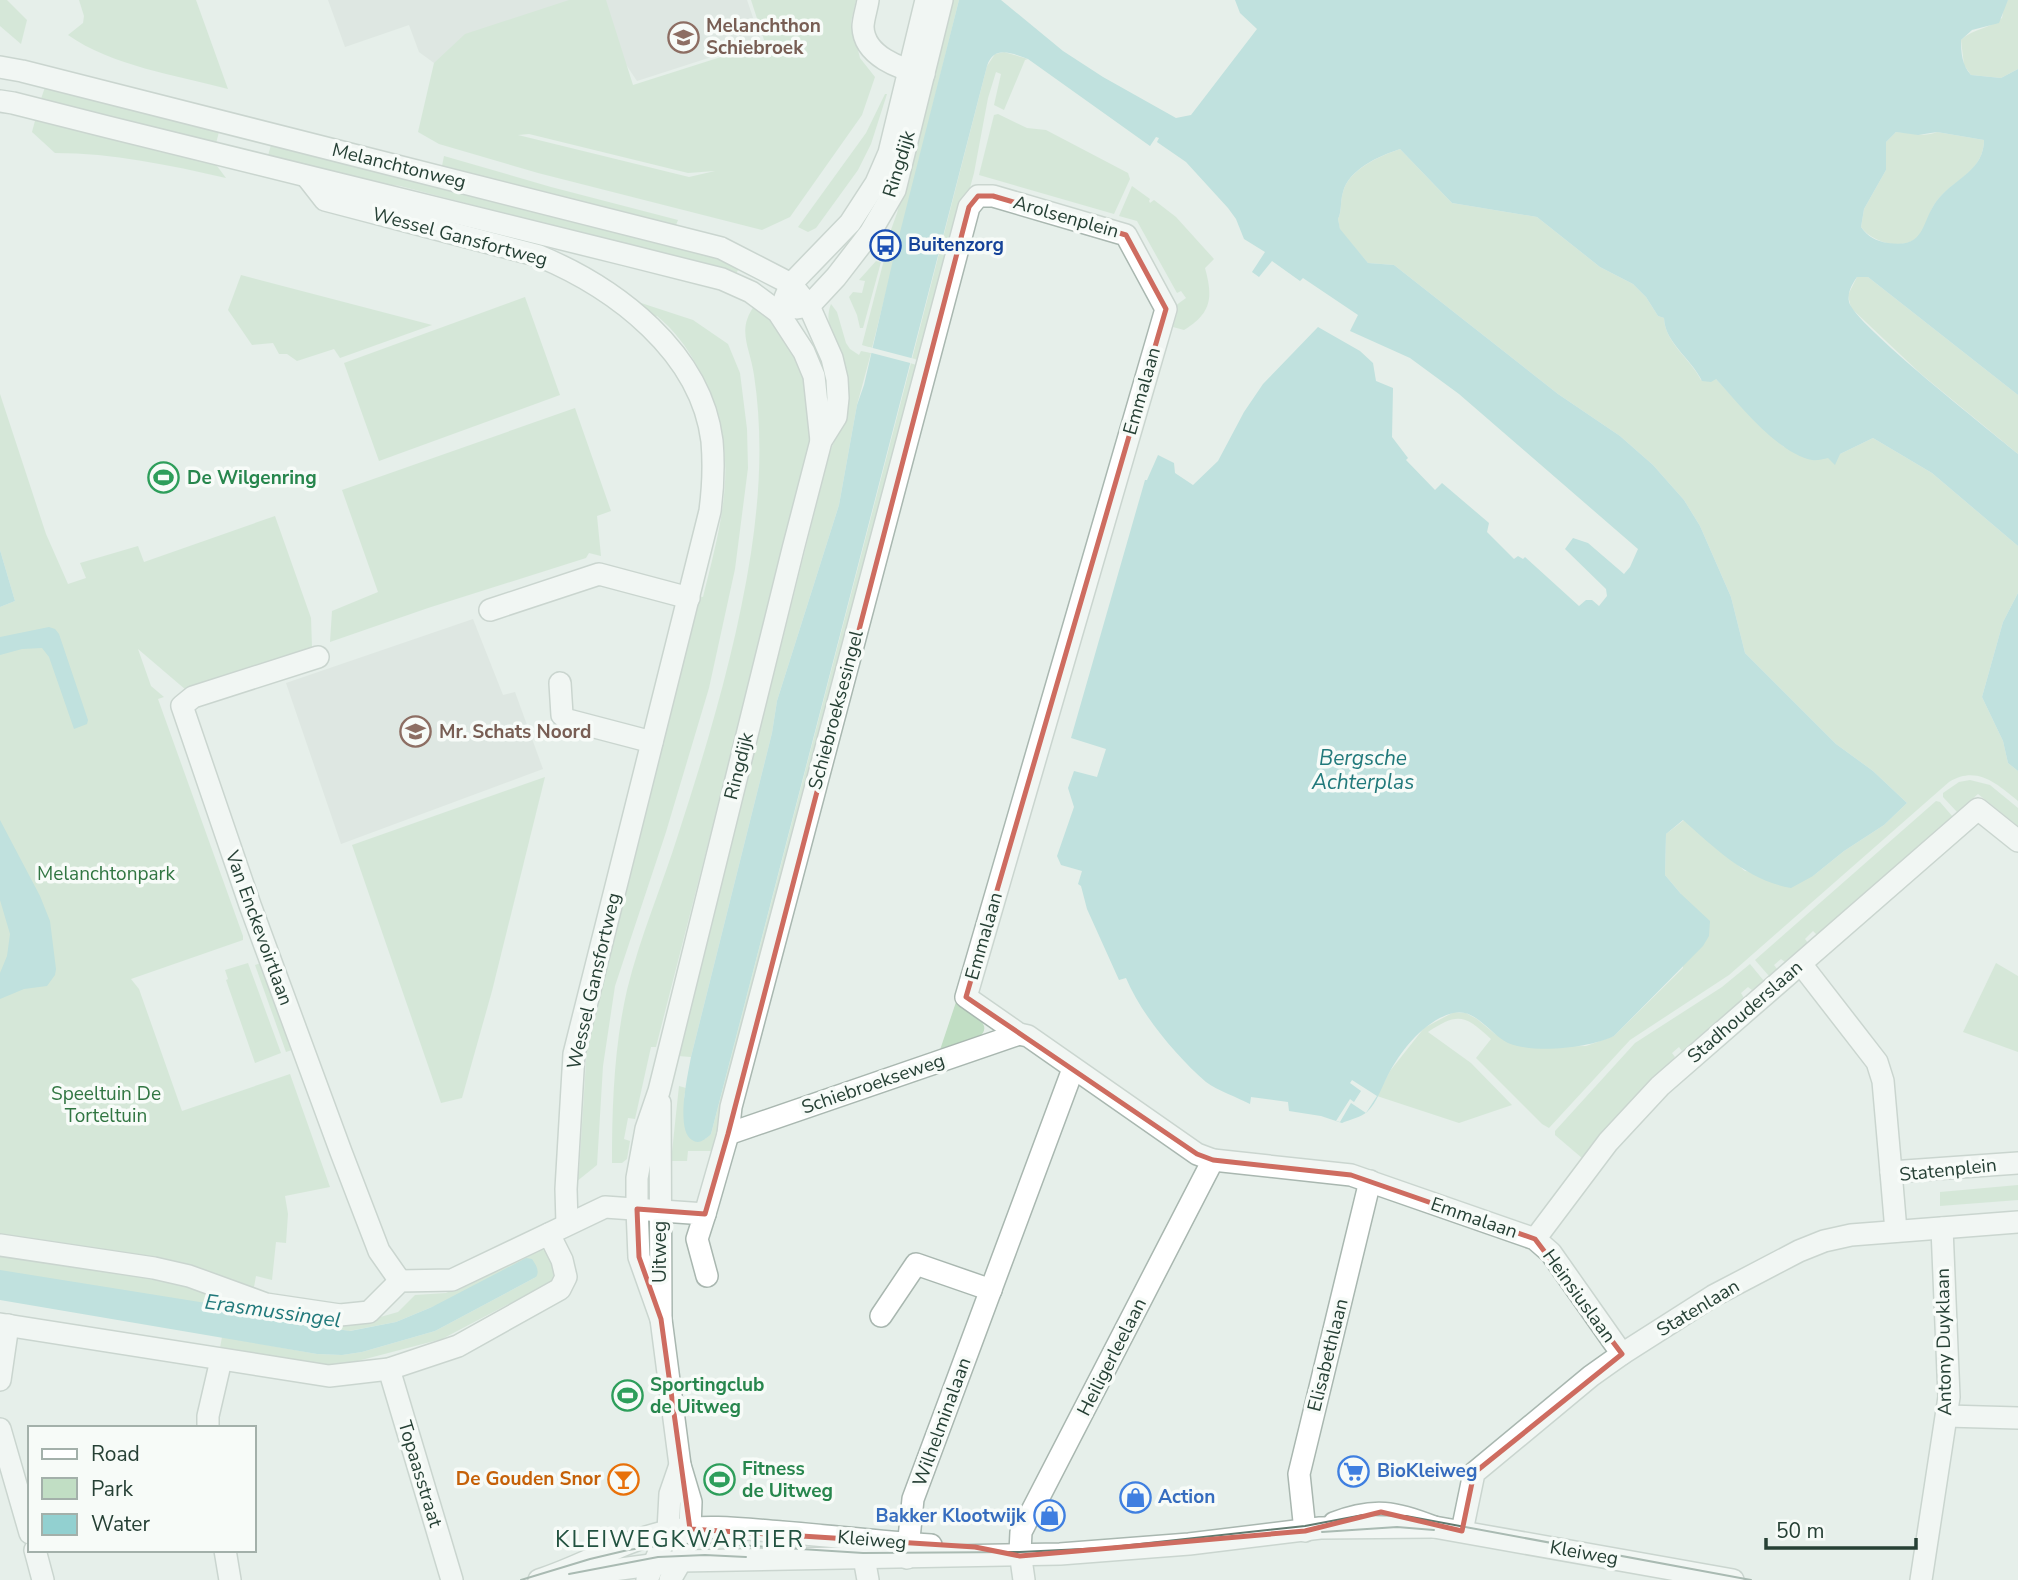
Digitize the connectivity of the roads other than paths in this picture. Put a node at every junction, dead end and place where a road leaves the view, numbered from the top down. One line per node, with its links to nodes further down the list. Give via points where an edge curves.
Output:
1 (868, 0): 5 (street, via 863,29 876,55)
2 (926, 0): 5 (street, Ringdijk)
3 (943, 0): 5 (street, Ringdijk)
4 (0, 67): 9 (street, Melanchtonweg, via 721,248)
5 (916, 73): 9 (street, Ringdijk, via 876,183 850,223); 10 (street, Ringdijk, via 895,190 863,243)
6 (0, 101): 7 (street, Melanchtonweg)
7 (307, 177): 12 (street, Melanchtonweg, via 722,279 751,292); 14 (street, Wessel Gansfortweg, via 325,200 539,256 564,267 614,297 664,342 696,391 712,440 711,501)
8 (968, 208): 11 (street, Arolsenplein, via 978,197 993,196 1126,234); 24 (street, Schiebroeksesingel, via 738,1080)
9 (791, 284): 10 (street, Ringdijk); 12 (street, Ringdijk)
10 (809, 306): 12 (street); 13 (street, Ringdijk, via 837,379 836,417)
11 (1166, 309): 21 (street, Emmalaan, via 966,997)
12 (778, 312): 13 (street, Ringdijk, via 814,376)
13 (821, 441): 23 (street, Ringdijk)
14 (689, 598): 15 (street, via 599,574); 18 (street, Wessel Gansfortweg)
15 (490, 610)
16 (318, 657): 39 (street, Van Enckevoirtlaan, via 193,697 182,706 341,1152 379,1251)
17 (560, 683): 18 (street, via 562,715 568,720)
18 (652, 742): 34 (street, Wessel Gansfortweg, via 574,1054 566,1189)
19 (2018, 841): 20 (street, Stadhouderslaan, via 1978,808)
20 (1801, 964): 27 (street, via 1877,1062 1883,1081); 36 (street, Stadhouderslaan, via 1660,1086 1608,1142)
21 (1019, 1034): 22 (street, Emmalaan); 24 (street, Schiebroekseweg)
22 (1073, 1069): 25 (street, Emmalaan, via 1197,1154); 40 (street, Wilhelminalaan)
23 (659, 1091): 29 (street, Ringdijk, via 646,1129); 30 (street, Ringdijk)
24 (728, 1134): 31 (street, Schiebroeksesingel)
25 (1213, 1160): 28 (street, Emmalaan); 62 (street, Heiligerleelaan, via 1021,1532)
26 (2018, 1163): 27 (street, Statenplein)
27 (1891, 1172): 35 (street, Statenplein)
28 (1370, 1181): 36 (street, Emmalaan); 55 (street, Elisabethlaan, via 1299,1474)
29 (637, 1209): 30 (street); 34 (street, via 605,1206); 42 (street, Uitweg, via 639,1257)
30 (660, 1210): 31 (street, Uitweg); 42 (street, Uitweg)
31 (705, 1214): 38 (street, Uitweg, via 697,1239)
32 (2018, 1222): 33 (street, Statenlaan)
33 (1942, 1228): 35 (street, Statenlaan); 48 (street, Antony Duyklaan)
34 (558, 1229): 39 (street, via 452,1280); 46 (street, via 566,1277 560,1289 458,1346)
35 (1896, 1231): 44 (street, Statenlaan, via 1851,1235 1799,1251 1713,1296)
36 (1535, 1239): 44 (street, Heinsiuslaan, via 1551,1253)
37 (0, 1245): 39 (street, via 154,1268 267,1304 340,1315 369,1312)
38 (707, 1276)
39 (400, 1281)
40 (991, 1290): 41 (street, via 916,1264); 59 (street, Wilhelminalaan, via 913,1499)
41 (881, 1316)
42 (661, 1319): 52 (street, Uitweg)
43 (4, 1324): 45 (street); 47 (street)
44 (1622, 1354): 57 (street, Statenlaan, via 1474,1473)
45 (222, 1360): 46 (street, via 329,1376); 50 (street)
46 (389, 1369): 69 (street, Topaasstraat)
47 (0, 1380)
48 (1947, 1416): 49 (street); 75 (street, Antony Duyklaan)
49 (2018, 1418)
50 (208, 1426)
51 (0, 1429): 53 (street)
52 (680, 1465): 54 (street, Uitweg, via 691,1502); 56 (street, Uitweg, via 670,1494)
53 (28, 1526)
54 (690, 1529): 56 (street, Kleiweg); 58 (street, Kleiweg, via 741,1529); 63 (street, Uitweg)
55 (1313, 1529): 57 (street, Kleiweg, via 1434,1527); 62 (street, Kleiweg, via 1189,1544)
56 (668, 1531): 64 (street, Uitweg); 66 (street, Kleiweg, via 590,1559)
57 (1462, 1531): 65 (street, Kleiweg)
58 (862, 1548): 59 (street, Kleiweg); 63 (street, Kleiweg); 72 (street)
59 (908, 1550): 62 (street, Kleiweg, via 975,1547)
60 (36, 1552): 67 (street)
61 (225, 1552): 68 (street)
62 (1020, 1556): 73 (street, Heiligerleelaan)
63 (681, 1561): 64 (street, Kleiweg); 71 (street, Uitweg)
64 (651, 1571): 66 (street, Kleiweg)
65 (1661, 1574): 74 (street, Kleiweg)
66 (572, 1576): 70 (street, Kleiweg)
67 (43, 1580)
68 (230, 1580)
69 (452, 1580)
70 (539, 1580)
71 (670, 1580)
72 (868, 1580)
73 (1024, 1580)
74 (1733, 1580)
75 (1922, 1580)

